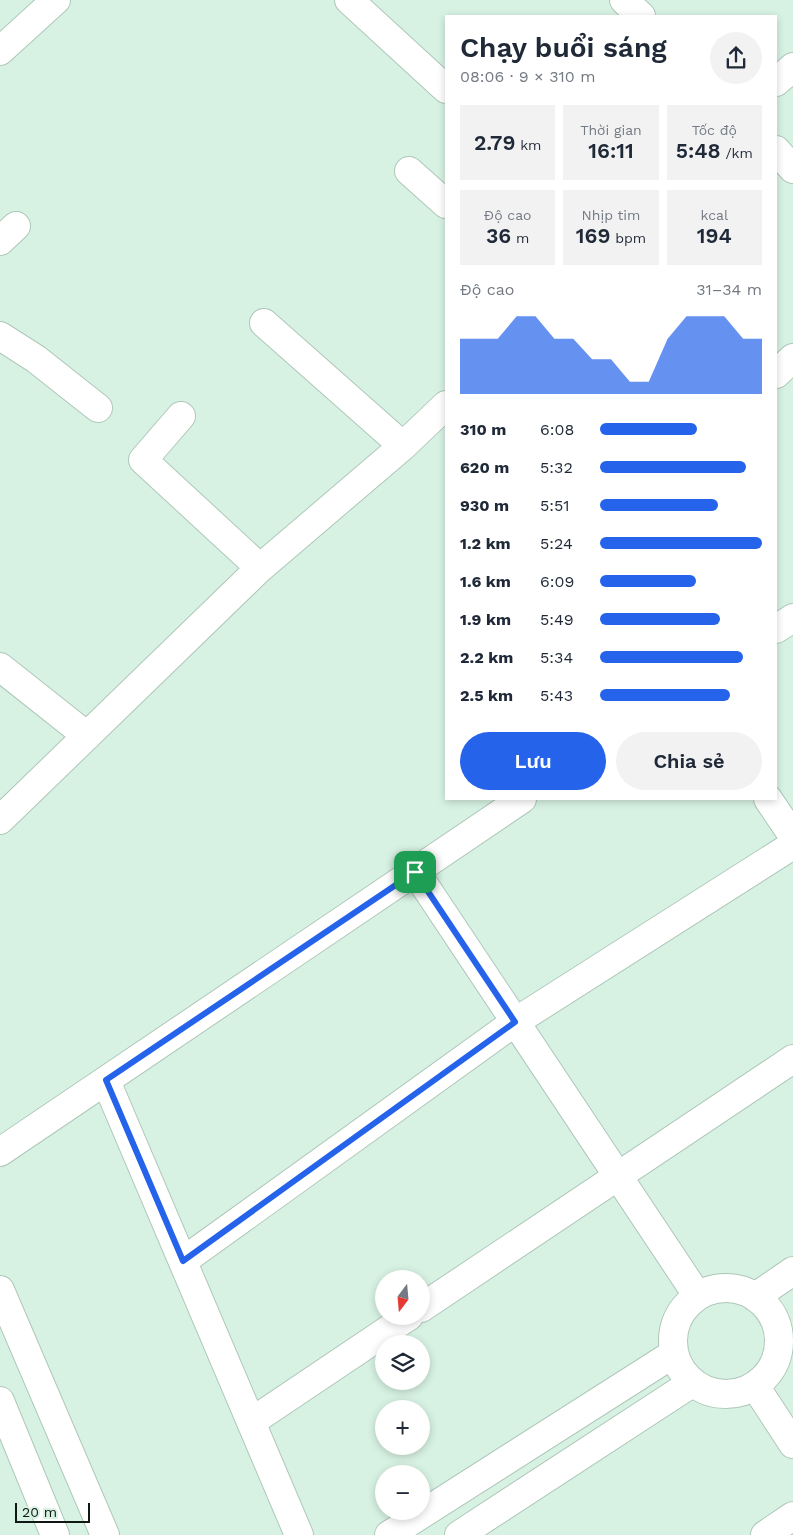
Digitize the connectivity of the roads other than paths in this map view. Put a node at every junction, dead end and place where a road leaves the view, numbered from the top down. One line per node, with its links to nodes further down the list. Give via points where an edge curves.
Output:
1 (56, 0): 5 (street)
2 (349, 0): 8 (street)
3 (624, 0): 4 (street)
4 (640, 15)
5 (0, 51)
6 (793, 67): 7 (street)
7 (777, 81)
8 (445, 88)
9 (777, 151): 10 (street)
10 (793, 169)
11 (409, 171): 12 (street)
12 (445, 203)
13 (264, 323): 20 (street)
14 (0, 336): 18 (street)
15 (793, 358): 16 (street)
16 (777, 373)
17 (445, 406): 20 (street)
18 (98, 408)
19 (181, 416): 21 (street, via 143,460)
20 (403, 446): 21 (street)
21 (260, 568): 25 (street)
22 (793, 618): 23 (street)
23 (777, 628)
24 (0, 668): 25 (street)
25 (87, 736): 28 (street)
26 (521, 800): 31 (street)
27 (769, 800): 29 (street)
28 (0, 820)
29 (793, 836)
30 (793, 845): 32 (street)
31 (415, 872): 32 (street); 34 (street)
32 (515, 1022): 36 (street); 37 (street)
33 (793, 1059): 36 (street)
34 (106, 1080): 35 (street); 37 (street)
35 (0, 1152)
36 (618, 1176): 40 (street); 42 (street)
37 (183, 1261): 49 (street)
38 (793, 1271): 41 (street)
39 (0, 1290): 53 (street)
40 (697, 1295): 41 (street, via 713,1289 730,1288); 45 (street, via 684,1306 676,1320)
41 (755, 1297): 44 (street)
42 (430, 1302)
43 (396, 1325): 49 (street)
44 (786, 1326): 47 (street, via 773,1367)
45 (673, 1354): 46 (street); 55 (street)
46 (692, 1383): 47 (street, via 709,1392 727,1395); 56 (street)
47 (755, 1386): 50 (street)
48 (0, 1401): 52 (street)
49 (251, 1422): 54 (street)
50 (793, 1444)
51 (793, 1516): 57 (street)
52 (56, 1535)
53 (105, 1535)
54 (299, 1535)
55 (389, 1535)
56 (459, 1535)
57 (765, 1535)

